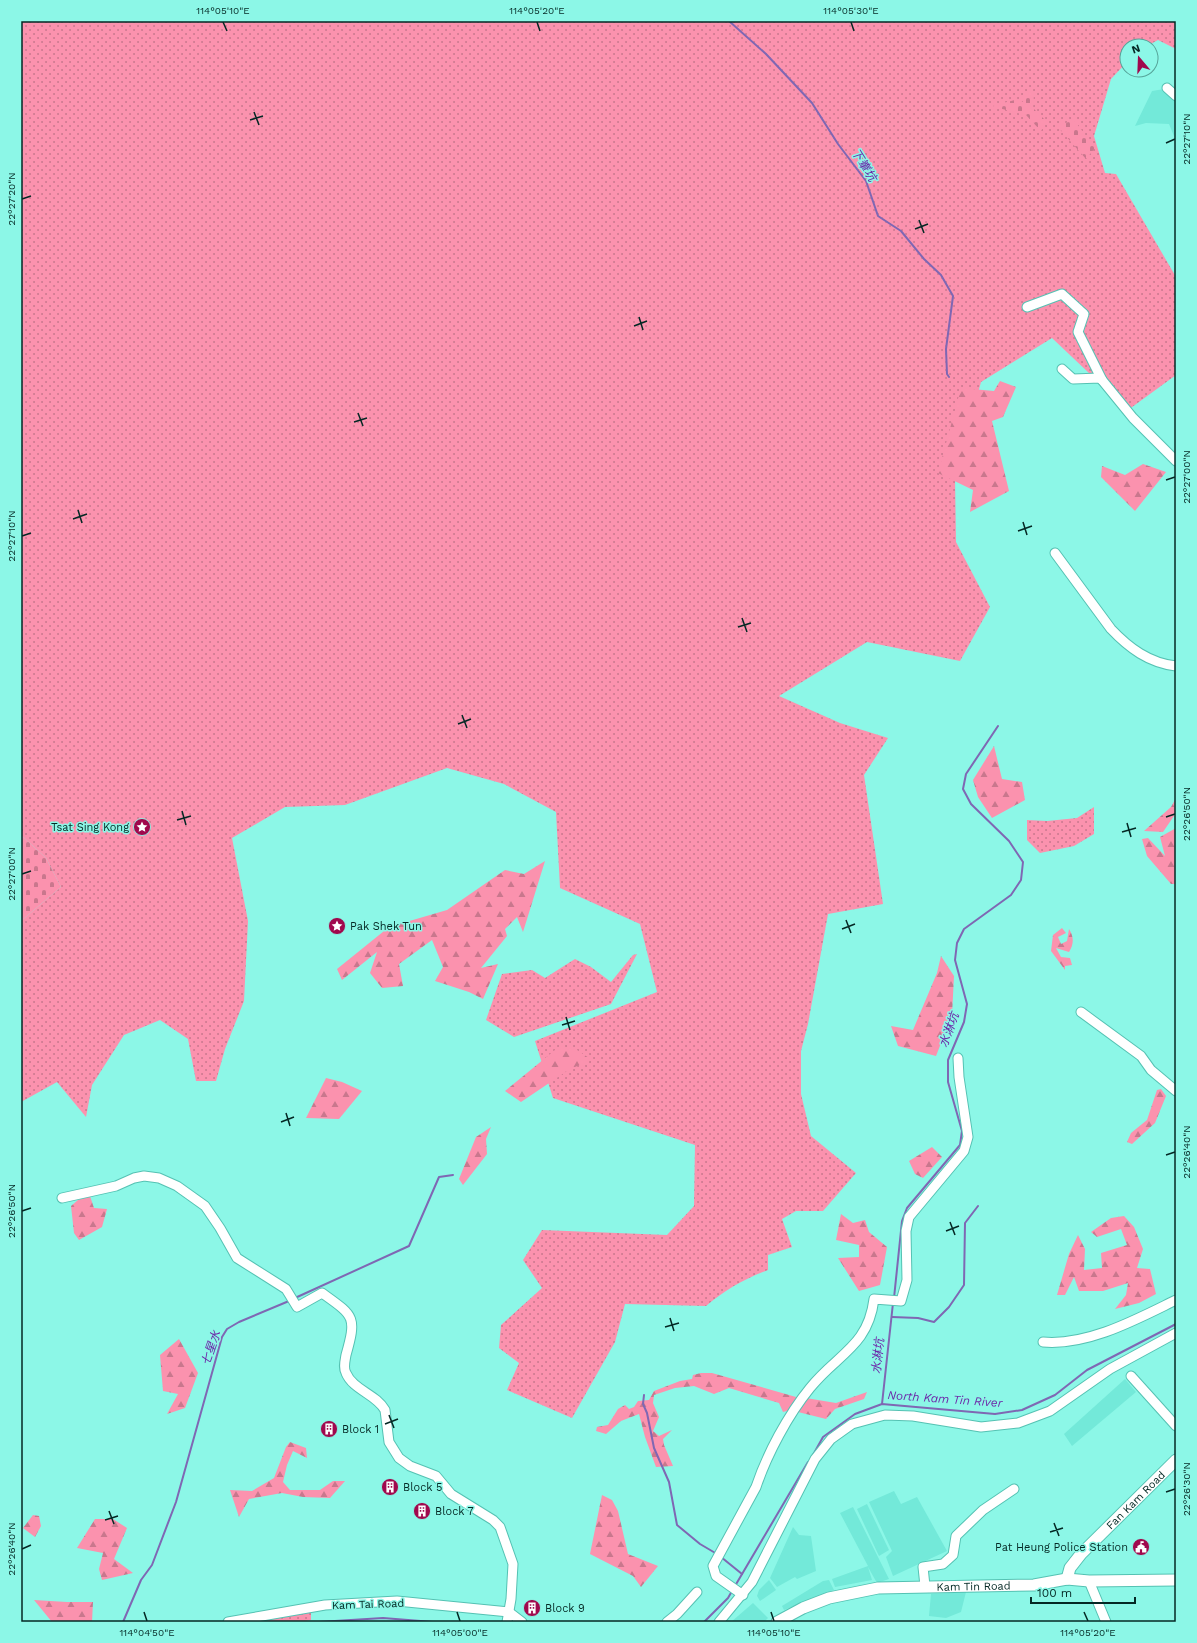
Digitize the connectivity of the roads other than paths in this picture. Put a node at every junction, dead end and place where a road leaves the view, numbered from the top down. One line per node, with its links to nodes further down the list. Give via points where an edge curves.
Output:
1 (1167, 88): 2 (street)
2 (1176, 96)
3 (1027, 307): 5 (street, via 1062,294 1084,314 1078,332)
4 (1062, 369): 5 (street, via 1073,379)
5 (1102, 380): 6 (street, via 1133,418)
6 (1176, 461)
7 (1055, 553): 8 (street, via 1120,639 1152,661)
8 (1176, 666)
9 (1081, 1012): 11 (street, via 1141,1056 1148,1067)
10 (958, 1058): 25 (street, via 967,1145 909,1217 906,1231 907,1280 901,1301 874,1299 872,1314 864,1333 812,1385 799,1402 713,1566 719,1579)
11 (1176, 1091)
12 (62, 1198): 26 (street, via 116,1186 134,1178 159,1178 177,1186 205,1206 237,1258 286,1289 297,1307 322,1293 346,1312 353,1326 344,1363 346,1374 351,1382 376,1398 386,1410 389,1442 395,1453 410,1466 436,1476 451,1494 496,1522 513,1564)
13 (1176, 1300): 15 (street, via 1134,1321 1108,1330 1070,1341)
14 (1176, 1333): 25 (street, via 1110,1369 1050,1412 1018,1423 981,1427 913,1416 885,1415 852,1424 832,1439 815,1459 756,1576)
15 (1044, 1342)
16 (1132, 1376): 17 (street)
17 (1176, 1426)
18 (1176, 1460): 20 (main road, Fan Kam Road, via 1081,1554 1070,1568)
19 (1014, 1489): 23 (street, via 983,1510 956,1536 953,1555 943,1564 923,1568)
20 (1067, 1578): 22 (main road, Kam Tin Road); 23 (main road, Kam Tin Road, via 1034,1584)
21 (1176, 1580): 22 (main road, Kam Tin Road)
22 (1089, 1581): 33 (street)
23 (926, 1586): 32 (main road, Kam Tin Road, via 878,1588 840,1594 810,1605)
24 (697, 1592): 30 (street, via 678,1614)
25 (741, 1593): 31 (street)
26 (509, 1612): 27 (street, Kam Tai Road, via 397,1601 325,1605); 28 (street); 29 (street)
27 (228, 1622)
28 (507, 1622)
29 (522, 1622)
30 (667, 1622)
31 (719, 1622)
32 (777, 1622)
33 (1106, 1622)

